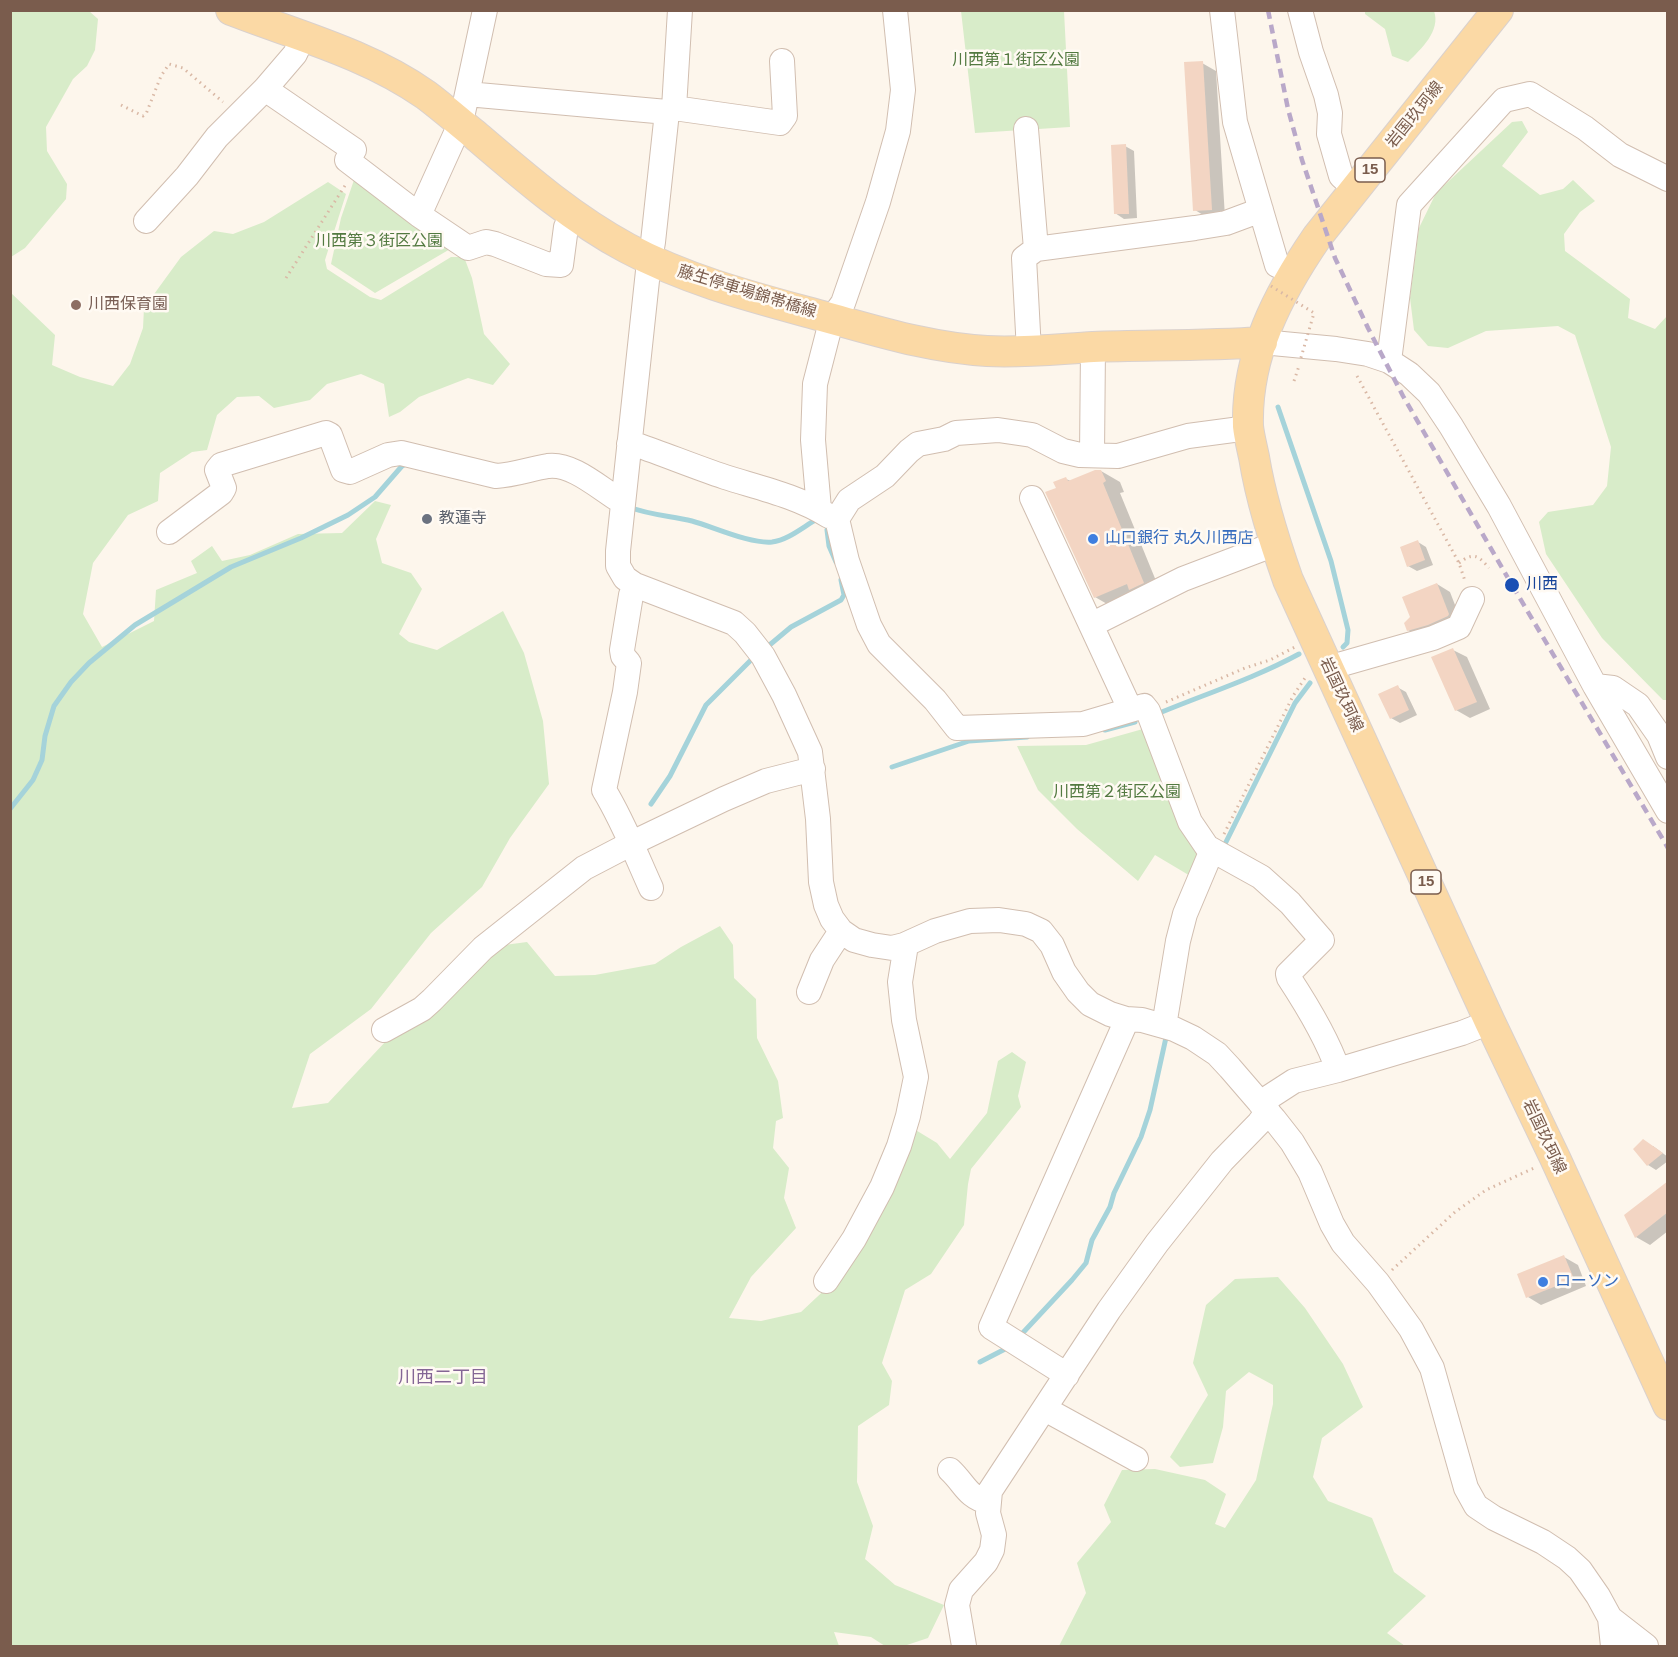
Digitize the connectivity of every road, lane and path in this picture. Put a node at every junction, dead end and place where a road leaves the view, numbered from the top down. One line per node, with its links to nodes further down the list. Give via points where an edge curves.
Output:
1 (231, 10): 8 (main road, 藤生停車場錦帯橋線)
2 (485, 10): 11 (street)
3 (680, 10): 13 (street)
4 (895, 10): 28 (street, via 903,90 898,131 843,303)
5 (1222, 10): 20 (street, via 1235,122)
6 (1300, 10): 19 (street, via 1328,104 1329,134 1341,176)
7 (1498, 10): 19 (main road, 岩国玖珂線 / 15)
8 (303, 37): 10 (street, via 295,54); 15 (main road, 藤生停車場錦帯橋線, via 393,75)
9 (782, 61): 13 (street, via 785,116 780,123)
10 (265, 89): 14 (street); 17 (street, via 354,150 347,160)
11 (467, 94): 13 (street); 15 (street)
12 (121, 105): 14 (path, via 146,114 169,64 183,68)
13 (670, 110): 25 (street)
14 (238, 115): 23 (street)
15 (460, 123): 21 (main road, 藤生停車場錦帯橋線); 22 (street)
16 (1026, 129): 24 (street)
17 (355, 167): 22 (street); 26 (path)
18 (1668, 179): 32 (street, via 1620,155 1530,94 1504,100 1409,205)
19 (1355, 189): 27 (main road, 岩国玖珂線 / 15)
20 (1261, 210): 24 (street, via 1226,223); 27 (street)
21 (574, 214): 22 (street, via 566,227 561,265 546,264 495,244 468,248); 25 (main road, 藤生停車場錦帯橋線)
22 (419, 215)
23 (147, 221)
24 (1036, 249): 31 (street, via 1024,258)
25 (650, 259): 28 (main road, 藤生停車場錦帯橋線, via 693,279); 36 (street)
26 (286, 278)
27 (1282, 279): 29 (main road, 岩国玖珂線 / 15); 34 (path, bridge, via 1314,313)
28 (832, 318): 31 (main road, 藤生停車場錦帯橋線, via 944,347); 40 (street, via 815,384 813,440)
29 (1262, 342): 30 (main road, 藤生停車場錦帯橋線); 32 (street, via 1336,349); 35 (main road, 岩国玖珂線 / 15, via 1250,383)
30 (1093, 347): 31 (main road, 藤生停車場錦帯橋線); 37 (street)
31 (1029, 351)
32 (1389, 361): 50 (street, via 1429,393 1451,426 1499,506)
33 (1357, 376): 43 (path)
34 (1294, 381)
35 (1248, 428): 37 (street, via 1188,436 1118,456); 42 (main road, 岩国玖珂線 / 15, via 1259,490)
36 (629, 444): 39 (street); 40 (street, via 798,500)
37 (1092, 455): 40 (street, via 1063,451 1032,435 998,429 956,433 944,440 918,444 885,476)
38 (1032, 498): 47 (street)
39 (622, 499): 41 (street, via 563,467 496,476 401,453 350,472 343,470 326,433 221,465 217,470 224,488 221,493); 45 (street, via 618,566)
40 (828, 514): 51 (street, via 868,625 879,644 957,728 1083,724)
41 (169, 532)
42 (1275, 544): 47 (street, via 1199,572); 49 (main road, 岩国玖珂線 / 15)
43 (1459, 563): 44 (path, via 1467,557 1477,557); 46 (path)
44 (1489, 568)
45 (635, 585): 53 (street, via 734,623 761,652 810,752); 55 (street, via 622,650 629,663 627,682 604,790)
46 (1472, 599): 49 (street, via 1459,627 1433,638)
47 (1091, 625): 51 (street)
48 (1302, 644): 51 (path)
49 (1320, 668): 56 (path, via 1305,677 1293,696); 62 (main road, 岩国玖珂線 / 15)
50 (1595, 686): 52 (street, via 1613,688 1638,705 1659,735); 54 (street)
51 (1139, 710): 56 (street, via 1190,822 1207,847)
52 (1668, 757)
53 (813, 769): 55 (street, via 766,781); 58 (street, via 821,882 826,906)
54 (1668, 811)
55 (626, 833): 57 (street); 64 (street, via 483,948 422,1009)
56 (1217, 853): 63 (street, via 1185,914); 65 (street, via 1260,877 1323,940 1288,974)
57 (651, 888)
58 (842, 931): 59 (street, via 854,940 872,945); 60 (street, via 822,960)
59 (904, 945): 61 (street, via 970,921 1026,924 1041,931 1064,972 1090,1004); 68 (street, via 900,982 916,1077 908,1116 882,1188 855,1239)
60 (810, 992)
61 (1126, 1019): 63 (street); 70 (street, via 991,1327)
62 (1490, 1022): 65 (street); 67 (main road, 岩国玖珂線 / 15)
63 (1164, 1026): 66 (street, via 1217,1054)
64 (384, 1029)
65 (1338, 1070): 66 (street, via 1294,1081)
66 (1264, 1107): 69 (street, via 1310,1172 1343,1244); 70 (street, via 1259,1124 1222,1161 1157,1243)
67 (1555, 1158): 69 (path, via 1486,1190 1455,1212); 71 (main road, 岩国玖珂線 / 15)
68 (826, 1281)
69 (1378, 1283): 76 (street, via 1411,1329 1432,1368 1466,1488 1476,1506 1567,1558 1580,1570)
70 (1067, 1375): 72 (street)
71 (1668, 1405)
72 (1045, 1409): 73 (street); 75 (street, via 990,1491)
73 (1136, 1459)
74 (950, 1470): 75 (street, via 967,1491)
75 (988, 1502): 77 (street, via 994,1535 992,1550 961,1590 957,1605)
76 (1610, 1618): 78 (street); 79 (street)
77 (964, 1647)
78 (1613, 1647)
79 (1646, 1647)

